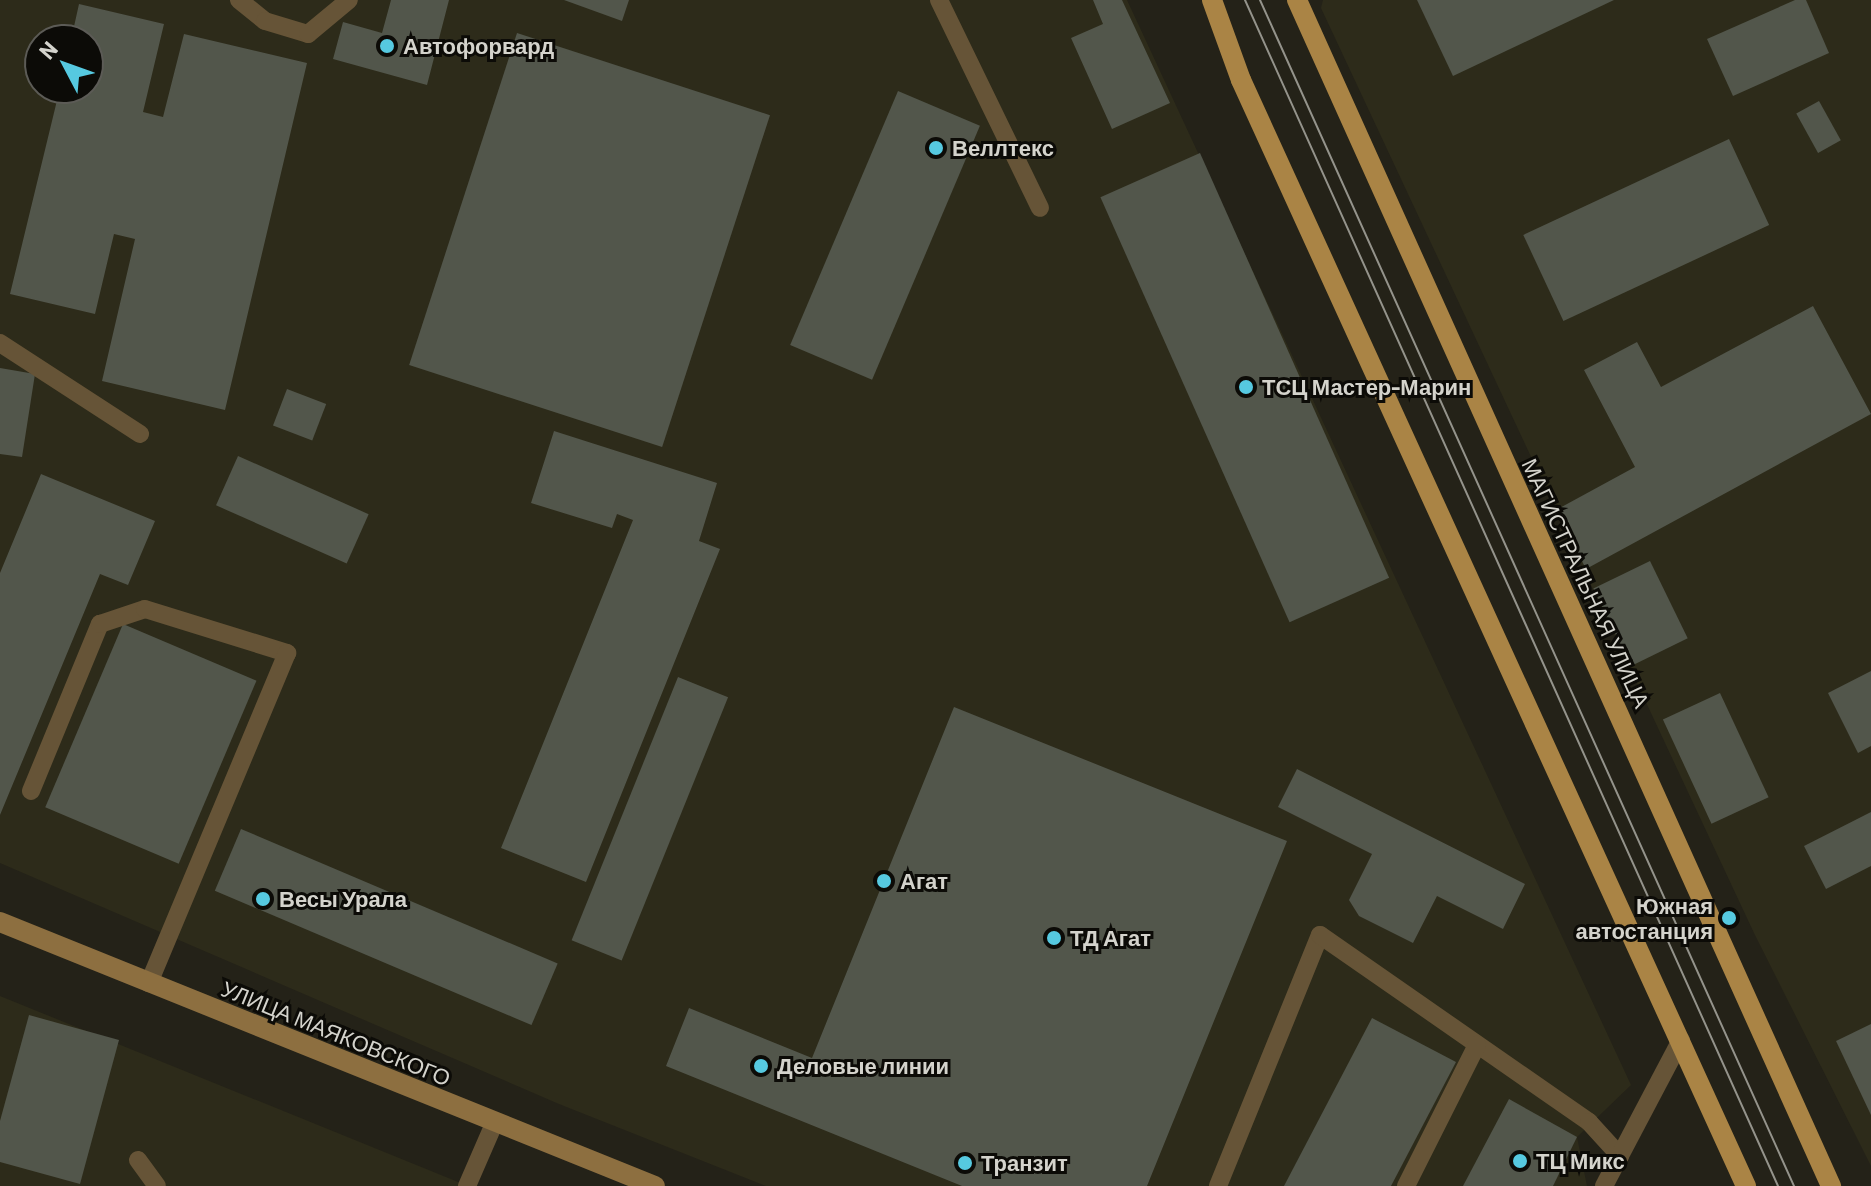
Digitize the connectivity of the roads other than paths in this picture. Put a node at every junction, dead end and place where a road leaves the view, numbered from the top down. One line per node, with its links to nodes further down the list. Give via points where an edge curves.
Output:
1 (239, 0): 2 (lane, via 265,21 308,34)
2 (349, 0)
3 (939, 0): 6 (lane)
4 (1212, 0): 12 (main road, via 1241,80)
5 (1297, 0): 24 (main road, МАГИСТРАЛЬНАЯ УЛИЦА)
6 (1040, 208)
7 (0, 343): 8 (lane)
8 (140, 434)
9 (31, 791): 11 (lane, via 100,624 145,609 287,653)
10 (0, 922): 11 (main road, УЛИЦА МАЯКОВСКОГО)
11 (149, 983): 14 (main road, УЛИЦА МАЯКОВСКОГО)
12 (1681, 1040): 15 (lane); 23 (main road)
13 (1477, 1045): 15 (lane, via 1589,1122); 20 (lane, via 1320,935); 21 (lane)
14 (494, 1124): 18 (lane); 19 (main road, УЛИЦА МАЯКОВСКОГО)
15 (1620, 1156): 22 (lane)
16 (138, 1160): 17 (lane)
17 (157, 1186)
18 (467, 1186)
19 (655, 1186)
20 (1218, 1186)
21 (1406, 1186)
22 (1604, 1186)
23 (1746, 1186)
24 (1831, 1186)

